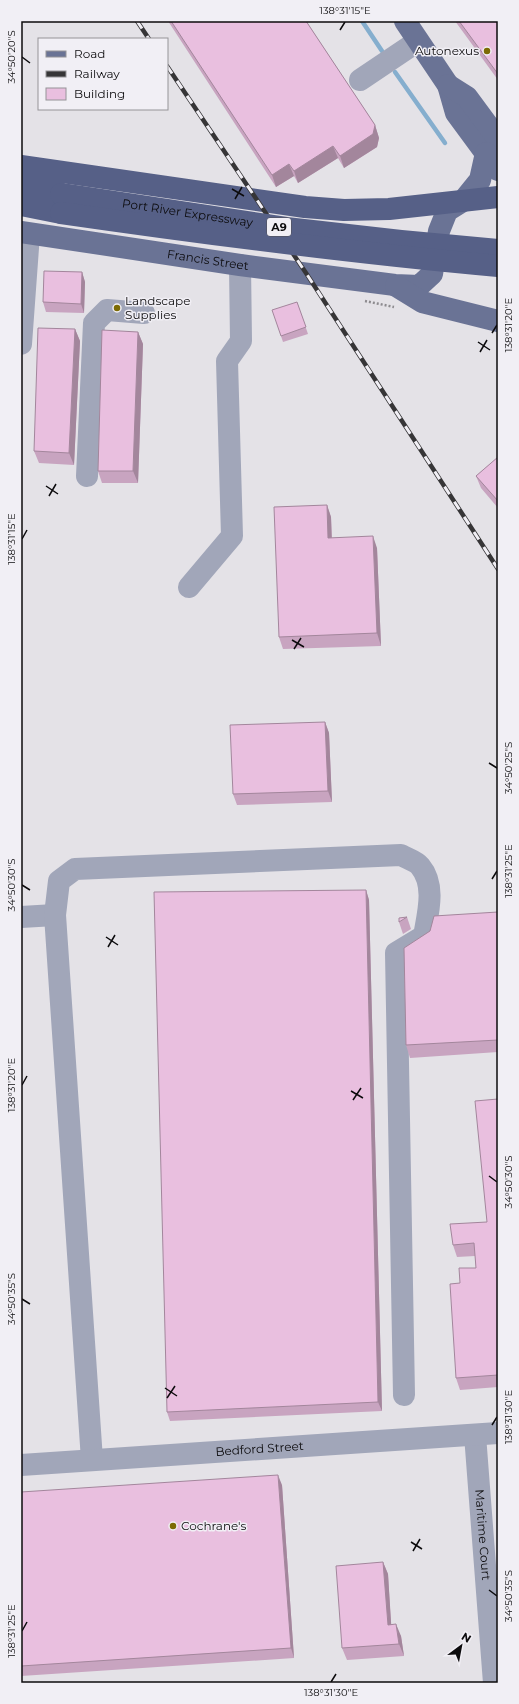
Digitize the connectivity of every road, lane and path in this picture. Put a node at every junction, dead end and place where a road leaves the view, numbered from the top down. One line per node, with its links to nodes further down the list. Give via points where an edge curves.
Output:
1 (405, 21): 2 (main road)
2 (418, 41): 3 (street); 4 (main road, via 448,85 467,97)
3 (360, 80)
4 (494, 154): 8 (main road, Francis Street, via 482,166 480,180)
5 (21, 166): 8 (highway, via 344,210 389,209)
6 (21, 186): 9 (highway, Port River Expressway / A9)
7 (498, 197): 8 (highway)
8 (463, 201): 15 (main road, Francis Street, via 447,211 439,231 432,274 419,286)
9 (61, 203): 10 (highway, Port River Expressway / A9); 12 (highway, Port River Expressway / A9, bridge); 14 (highway, Port River Expressway / A9, bridge, via 270,243)
10 (21, 205)
11 (25, 233): 13 (main road, Francis Street); 18 (street)
12 (498, 250)
13 (240, 265): 15 (main road, Francis Street); 20 (street, via 240,342 227,361 232,536)
14 (498, 266)
15 (395, 285): 17 (main road, via 422,302)
16 (144, 313): 19 (street, via 107,310 94,323)
17 (498, 321)
18 (21, 344)
19 (87, 476)
20 (189, 587)
21 (55, 915): 22 (street); 23 (street, via 59,881 75,869 400,855 419,865 428,881 430,900 424,936 396,953); 26 (street)
22 (21, 917)
23 (404, 1395)
24 (498, 1433): 25 (street, Bedford Street)
25 (475, 1435): 26 (street, Bedford Street); 28 (street, Maritime Court)
26 (92, 1460): 27 (street, Bedford Street)
27 (21, 1465)
28 (494, 1683)

